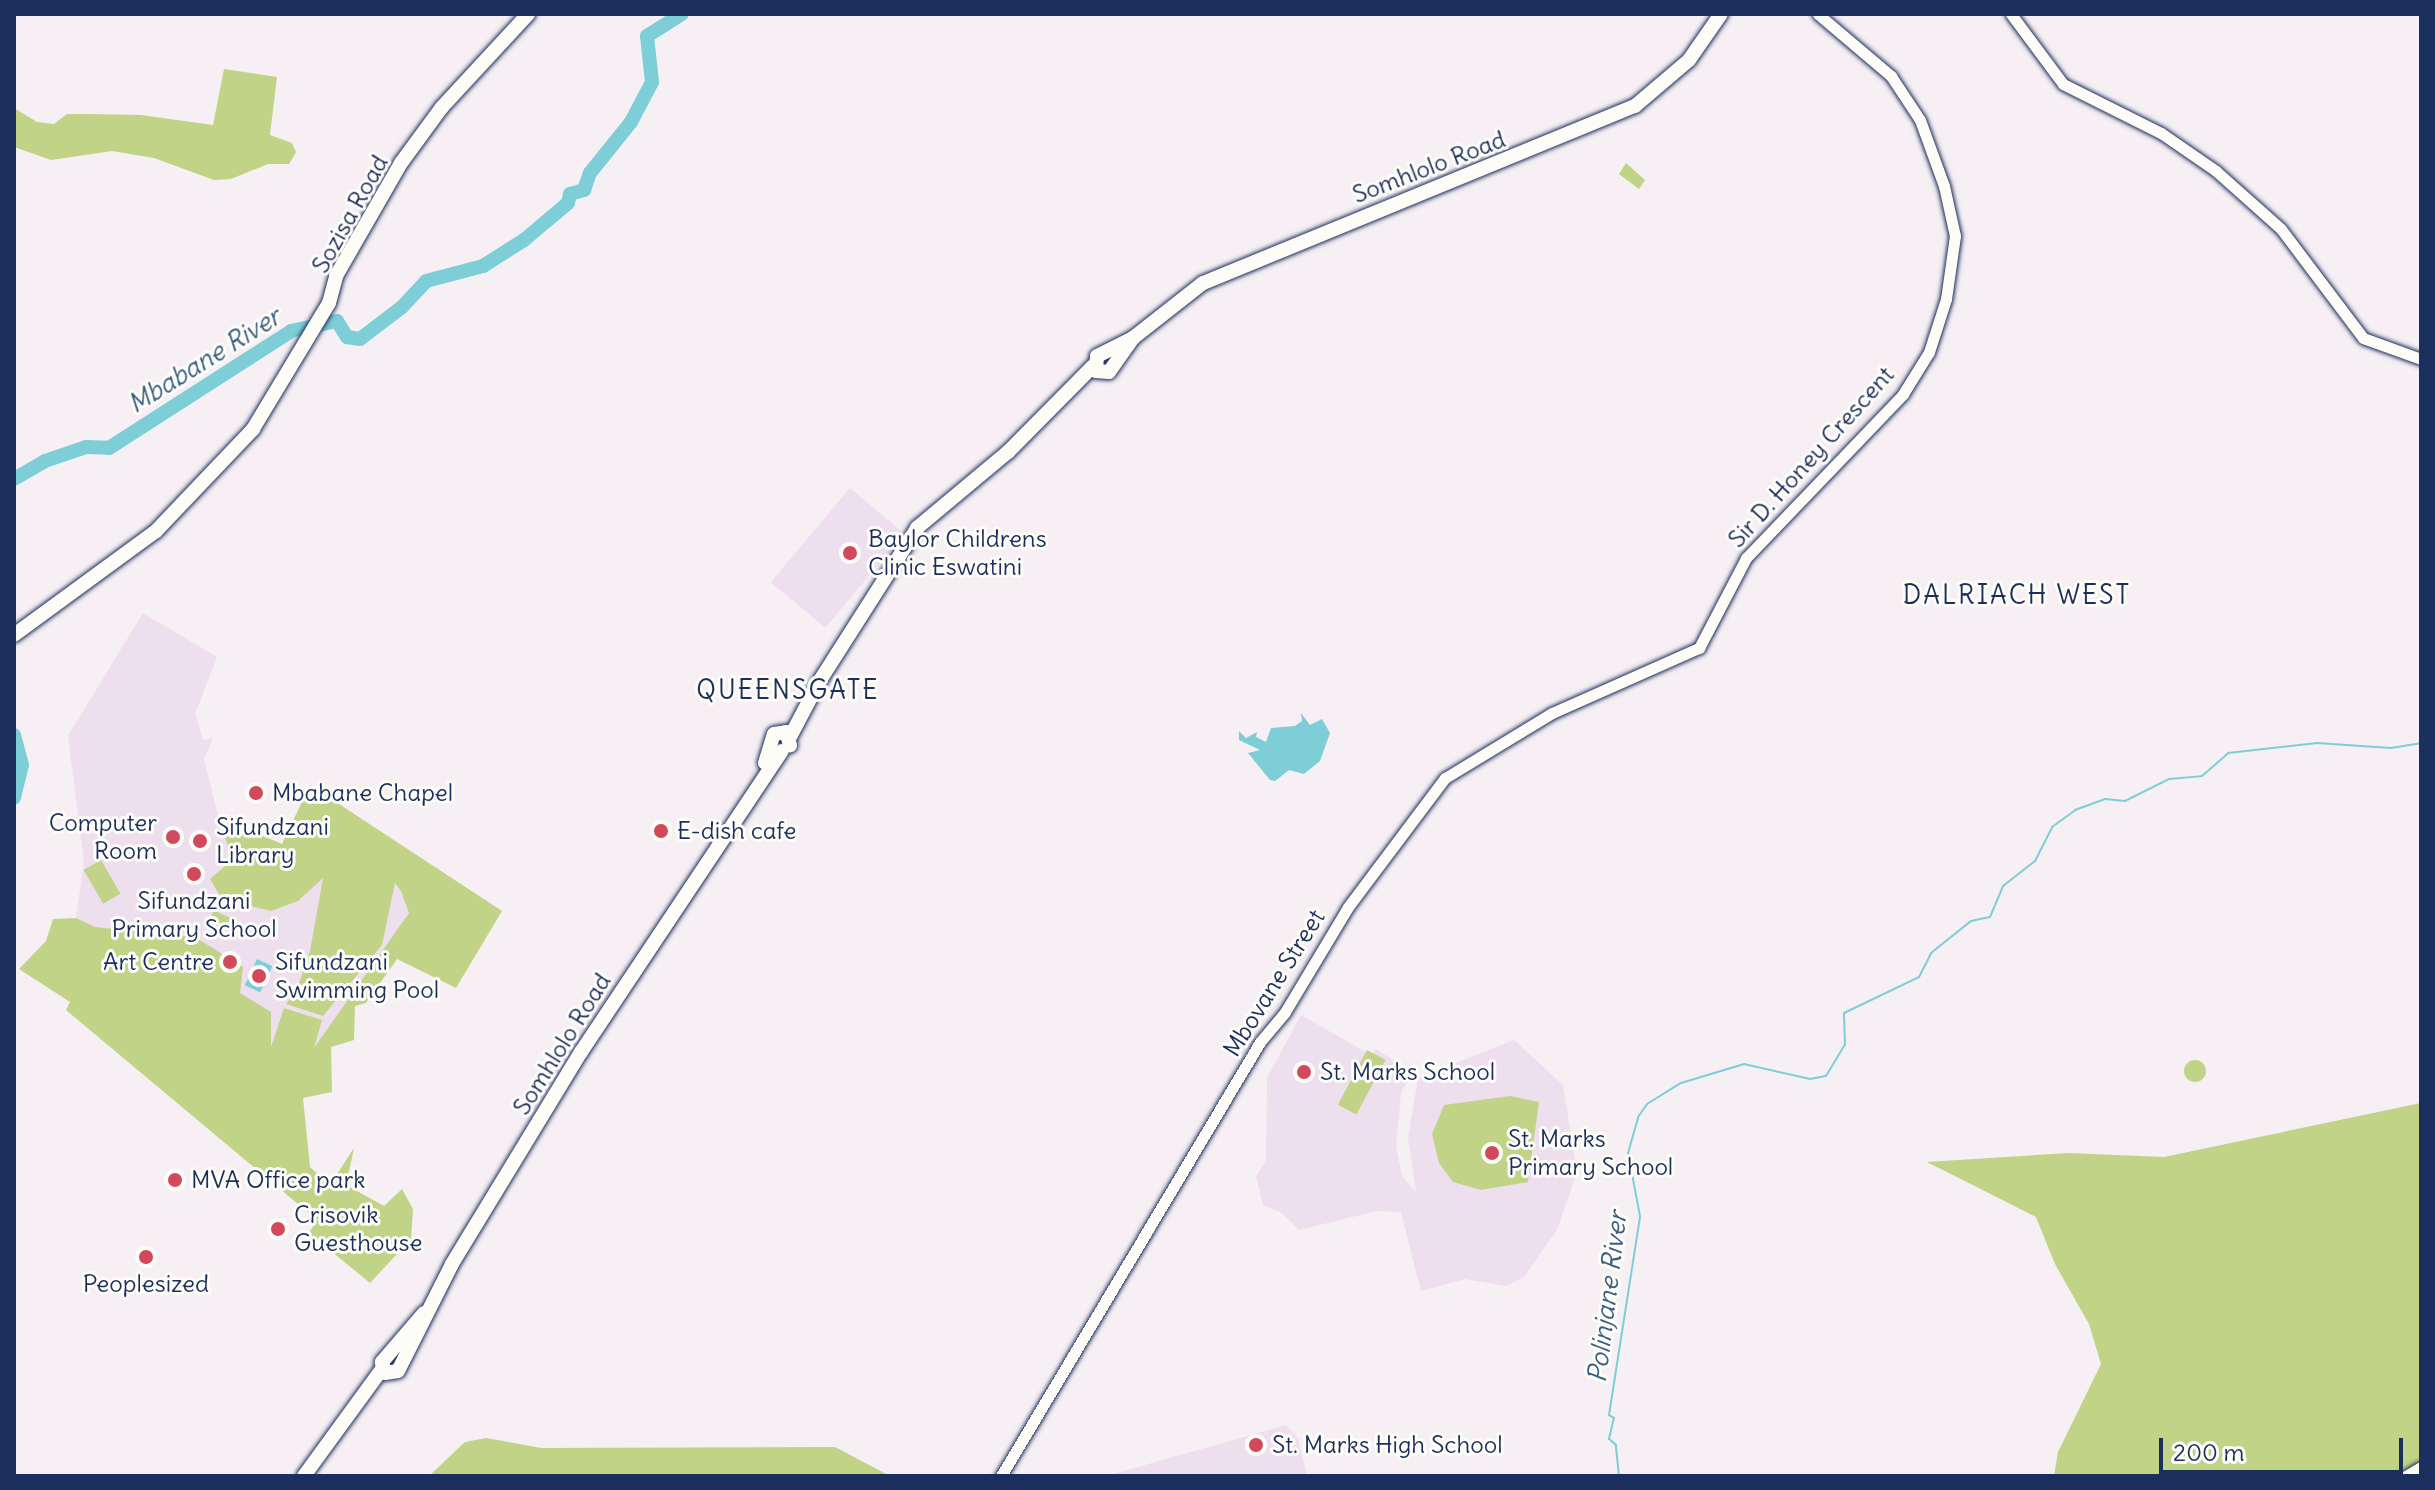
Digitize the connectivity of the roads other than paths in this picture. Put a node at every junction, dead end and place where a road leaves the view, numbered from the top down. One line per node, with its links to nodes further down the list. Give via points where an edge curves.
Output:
1 (528, 14): 6 (main road, Sozisa Road, via 442,107 401,163 336,276 329,303 253,429 211,479 156,531)
2 (1721, 14): 9 (main road, Somhlolo Road, via 1689,60 1635,106 1203,283 1110,358 1097,356 1097,370 917,528 786,734 772,736 778,749 581,1052 396,1358 384,1360 386,1372)
3 (1818, 14): 7 (street, Sir D. Honey Crescent, via 1891,76 1920,120 1955,236 1946,299 1929,352 1903,394 1746,558)
4 (2011, 14): 5 (street, via 2063,84 2161,133 2216,171 2281,229 2363,338)
5 (2421, 359)
6 (14, 635)
7 (1707, 640): 10 (street, Mbovane Street, via 1680,660 1552,713 1445,778 1348,907 1285,1012 1260,1042)
8 (2421, 1467): 11 (street)
9 (304, 1476)
10 (1001, 1476)
11 (2406, 1476)

